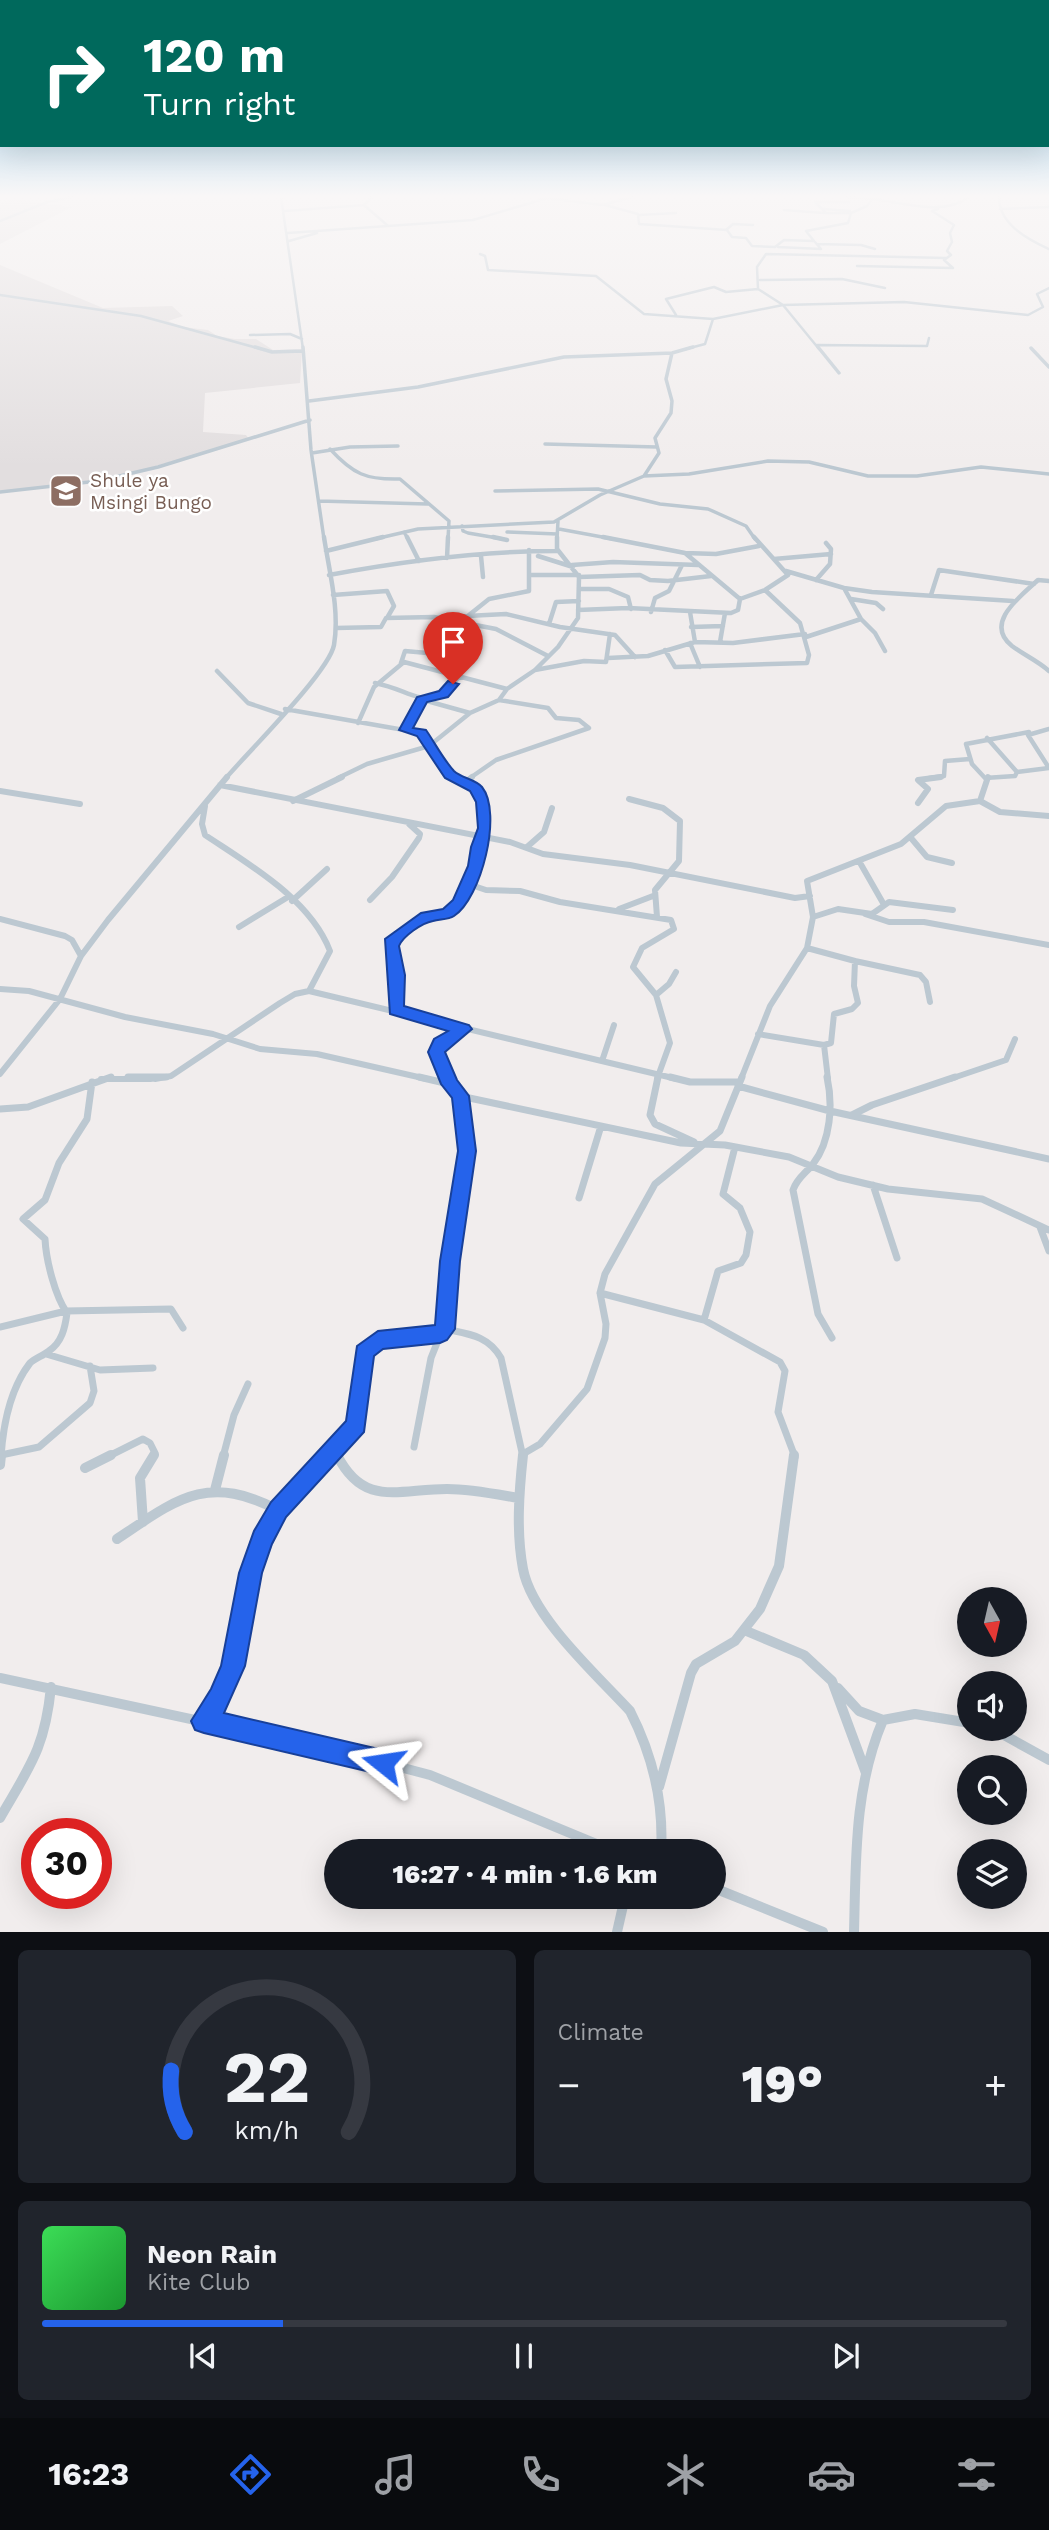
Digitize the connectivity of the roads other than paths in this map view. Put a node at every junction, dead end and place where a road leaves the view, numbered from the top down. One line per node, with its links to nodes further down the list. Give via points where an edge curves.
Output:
1 (295, 287): 17 (street)
2 (611, 287): 13 (street, via 644,314)
3 (714, 287): 13 (street, via 666,299)
4 (715, 287): 8 (street, via 726,292)
5 (881, 287): 6 (street)
6 (885, 288)
7 (1049, 288): 11 (street, via 1037,294)
8 (758, 289): 10 (street)
9 (0, 296): 20 (street, via 141,316 272,352)
10 (783, 305): 11 (street, via 909,302 1025,315); 14 (street); 18 (street)
11 (1043, 307): 12 (street)
12 (1049, 307)
13 (676, 315): 14 (street)
14 (713, 319): 21 (street, via 705,344)
15 (250, 335): 17 (street, via 294,334)
16 (929, 338): 18 (street, via 928,346)
17 (302, 339): 20 (street)
18 (817, 345): 23 (street)
19 (1031, 348): 22 (street)
20 (303, 351): 24 (street)
21 (672, 353): 24 (street, via 564,356 418,387); 28 (street, via 666,379 671,413 655,438)
22 (1049, 367)
23 (839, 373)
24 (309, 401): 25 (street)
25 (310, 420): 30 (street); 35 (street, via 158,467 97,481)
26 (545, 444): 28 (street)
27 (398, 446): 29 (street)
28 (657, 447): 32 (street, via 659,453)
29 (330, 449): 30 (street); 37 (street, via 370,479 400,478)
30 (312, 453): 36 (street)
31 (1049, 474): 32 (street, via 981,467 867,476 809,462 768,461)
32 (644, 476): 34 (street)
33 (495, 491): 34 (street)
34 (613, 491): 38 (street); 47 (street, via 660,504 715,511 746,526)
35 (0, 492)
36 (319, 501): 37 (street); 49 (street)
37 (427, 505): 41 (street, via 446,517)
38 (558, 521): 39 (street); 44 (street)
39 (508, 522): 40 (street); 43 (street)
40 (462, 526): 41 (street); 45 (street, via 464,532)
41 (449, 527): 42 (street); 56 (street)
42 (404, 532): 49 (street); 58 (street)
43 (507, 532): 44 (street); 45 (street)
44 (558, 532): 50 (street); 52 (street)
45 (506, 540): 51 (street)
46 (826, 544): 53 (street)
47 (759, 546): 52 (street, via 716,554); 57 (street)
48 (529, 550): 50 (street); 51 (street); 64 (street)
49 (326, 551): 63 (street)
50 (557, 551): 61 (street)
51 (505, 552): 54 (street)
52 (685, 553): 60 (street)
53 (831, 554): 57 (street); 68 (street, via 830,565)
54 (481, 556): 56 (street); 67 (street)
55 (538, 556): 61 (street)
56 (446, 558): 58 (street)
57 (774, 559): 62 (street)
58 (419, 561): 63 (street)
59 (682, 565): 60 (street); 61 (street, via 613,562); 69 (street)
60 (698, 565): 66 (street)
61 (573, 566): 65 (street)
62 (786, 571): 68 (street); 74 (street, via 787,577)
63 (329, 575): 75 (street)
64 (531, 575): 65 (street); 87 (street, via 529,591 499,594 482,601)
65 (579, 576): 69 (street, via 640,575); 73 (street)
66 (710, 576): 69 (street); 77 (street)
67 (483, 577)
68 (816, 580): 72 (street)
69 (675, 581): 85 (street, via 667,593 655,598)
70 (1049, 581): 71 (street)
71 (1034, 584): 76 (street, via 939,570); 80 (street)
72 (844, 588): 76 (street); 78 (street)
73 (580, 589): 79 (street); 81 (street, via 620,592 628,597)
74 (765, 590): 77 (street); 97 (street, via 794,614)
75 (333, 595): 88 (street, via 387,591 394,608); 94 (street)
76 (931, 595): 80 (street)
77 (740, 599): 86 (street, via 737,611)
78 (851, 599): 82 (street, via 876,603); 90 (street)
79 (579, 601): 83 (street); 91 (street, via 556,602)
80 (1013, 601): 110 (street, via 1004,611 1004,638)
81 (631, 609): 83 (street); 85 (street)
82 (883, 609)
83 (578, 610): 95 (street)
84 (690, 611): 85 (street); 86 (street); 93 (street)
85 (651, 612)
86 (725, 613): 92 (street)
87 (469, 615): 89 (street); 91 (street, via 506,614)
88 (386, 618): 89 (street); 94 (street, via 382,627)
89 (437, 618): 103 (street, via 502,631)
90 (861, 619): 97 (street); 102 (street)
91 (549, 624): 95 (street)
92 (723, 626): 93 (street); 100 (street)
93 (691, 627): 99 (street)
94 (336, 628): 116 (street, via 333,650)
95 (569, 629): 96 (street); 103 (street)
96 (610, 634): 104 (street, via 621,639); 105 (street)
97 (806, 635): 100 (street); 107 (street, via 810,661 801,665)
98 (451, 640): 106 (street, via 427,653 404,652)
99 (693, 642): 100 (street); 101 (street); 107 (street)
100 (720, 642)
101 (666, 650): 104 (street); 107 (street, via 671,665)
102 (885, 651)
103 (548, 656): 108 (street)
104 (635, 657): 105 (street)
105 (608, 658): 108 (street, via 606,662)
106 (401, 663): 111 (street); 112 (street)
107 (700, 667)
108 (535, 670): 113 (street)
109 (217, 671): 116 (street, via 242,701)
110 (1049, 671)
111 (459, 677): 113 (street); 114 (street, via 444,694)
112 (375, 684): 114 (street); 118 (street)
113 (507, 689): 115 (street)
114 (424, 700): 117 (street); 120 (street)
115 (499, 700): 117 (street); 127 (street, via 548,708 555,717 579,720 589,728 519,750)
116 (283, 712): 118 (street); 128 (street)
117 (470, 713): 123 (street)
118 (358, 723): 120 (street)
119 (1049, 729): 121 (street)
120 (405, 730): 123 (street, via 421,733)
121 (1031, 731): 122 (street); 125 (street, via 1029,737 1049,768)
122 (987, 738): 124 (street, via 966,744); 125 (street)
123 (429, 746): 127 (street, via 450,775); 131 (street, via 367,764)
124 (970, 759): 126 (street); 133 (street, via 944,761 944,776 920,779 928,789)
125 (1017, 772): 126 (street, via 1015,776)
126 (985, 778): 132 (street)
127 (466, 782): 139 (street, via 483,802 486,823)
128 (220, 785): 131 (street); 135 (street)
129 (0, 792): 134 (street)
130 (629, 799): 146 (street, via 663,808 680,821 681,853)
131 (293, 801): 138 (street)
132 (980, 801): 137 (street, via 1000,812); 140 (street, via 939,810)
133 (918, 803)
134 (80, 804)
135 (205, 804): 152 (street, via 205,835 263,874); 165 (street)
136 (552, 808): 141 (street, via 544,832)
137 (1049, 817)
138 (408, 823): 139 (street); 153 (street, via 419,838)
139 (482, 837): 141 (street); 148 (street)
140 (911, 838): 142 (street); 143 (street, via 927,857)
141 (527, 847): 145 (street, via 543,855)
142 (859, 861): 150 (street, via 808,879); 154 (street, via 865,876 880,890)
143 (952, 863)
144 (327, 869): 152 (street)
145 (658, 871): 146 (street); 147 (street)
146 (671, 873): 147 (street); 151 (street)
147 (661, 879): 149 (street)
148 (468, 884): 157 (street); 173 (street, via 453,910 426,916 393,939)
149 (653, 895): 157 (street); 159 (street)
150 (810, 896): 151 (street); 155 (street)
151 (801, 898): 155 (street)
152 (290, 899): 162 (street); 169 (street, via 321,928 330,951)
153 (370, 900)
154 (883, 903): 156 (street); 158 (street, via 877,913)
155 (811, 905): 160 (street)
156 (953, 910)
157 (614, 911): 159 (street)
158 (865, 914): 160 (street, via 838,909); 163 (street, via 889,922 924,922)
159 (657, 917): 170 (street, via 671,920 674,929 642,948 633,967)
160 (813, 917): 164 (street)
161 (0, 919): 165 (street, via 65,936)
162 (239, 927)
163 (1049, 945)
164 (807, 948): 166 (street); 176 (street, via 779,987)
165 (81, 956): 171 (street)
166 (855, 961): 172 (street, via 920,975); 179 (street, via 857,1006 834,1014 831,1043)
167 (676, 972): 170 (street)
168 (0, 989): 171 (street)
169 (309, 991): 173 (street); 177 (street, via 287,999)
170 (656, 995): 182 (street, via 670,1042)
171 (60, 999): 177 (street); 181 (street)
172 (930, 1002)
173 (398, 1013): 175 (street)
174 (614, 1025): 180 (street)
175 (464, 1029): 180 (street); 184 (street, via 437,1047)
176 (758, 1034): 179 (street); 185 (street)
177 (227, 1039): 183 (street, via 185,1069 160,1080 113,1077); 184 (street)
178 (1014, 1039): 189 (street, via 1006,1060)
179 (824, 1045): 188 (street)
180 (602, 1062): 182 (street)
181 (0, 1074)
182 (661, 1075): 185 (street, via 690,1082); 191 (street, via 652,1093 652,1121)
183 (92, 1082): 187 (street, via 28,1108); 201 (street, via 87,1119 59,1163 45,1200 23,1219 45,1239 57,1299)
184 (449, 1084): 186 (street)
185 (738, 1084): 188 (street); 191 (street, via 720,1131)
186 (460, 1096): 190 (street); 205 (street, via 466,1170)
187 (0, 1109)
188 (830, 1111): 189 (street); 194 (street)
189 (852, 1115): 193 (street)
190 (601, 1126): 191 (street); 196 (street)
191 (702, 1145): 192 (street); 200 (street, via 655,1184 605,1274)
192 (735, 1147): 194 (street); 202 (street, via 723,1194 740,1208 750,1237 741,1263 718,1271)
193 (1049, 1159)
194 (811, 1166): 195 (street); 206 (street, via 793,1190 818,1314)
195 (873, 1185): 197 (street, via 982,1199); 199 (street)
196 (579, 1198)
197 (1045, 1228): 198 (street)
198 (1049, 1251)
199 (897, 1258)
200 (600, 1293): 202 (street); 213 (street, via 605,1338 587,1389 540,1444)
201 (66, 1311): 203 (street); 204 (street, via 164,1308 176,1312); 207 (street, via 60,1342)
202 (704, 1320): 222 (street, via 780,1362 785,1371 778,1412 795,1458 785,1538 771,1589)
203 (0, 1327)
204 (183, 1328)
205 (442, 1331): 211 (street, via 430,1358 424,1412); 212 (street, via 371,1344 363,1364 359,1418); 213 (street, via 485,1338 496,1347)
206 (832, 1338)
207 (45, 1353): 208 (street); 214 (street, via 32,1361 21,1378 3,1426)
208 (90, 1366): 209 (street, via 115,1371); 214 (street, via 94,1395 90,1403 40,1447)
209 (153, 1368)
210 (248, 1384): 217 (street, via 233,1415)
211 (414, 1447)
212 (334, 1450): 218 (street, via 351,1480 371,1492 438,1489); 219 (street)
213 (523, 1454): 218 (street)
214 (1, 1455): 215 (street)
215 (0, 1465)
216 (85, 1468): 220 (street, via 131,1443 143,1439 150,1443 155,1453 140,1478)
217 (215, 1490): 219 (street, via 260,1500); 220 (street, via 188,1497)
218 (518, 1498): 232 (street, via 523,1571 548,1621 630,1711 640,1728)
219 (278, 1510): 227 (street, via 251,1573 233,1666)
220 (142, 1522): 221 (street)
221 (117, 1539)
222 (744, 1630): 224 (street, via 804,1655); 232 (street, via 735,1641 696,1664 691,1673)
223 (0, 1678): 225 (street)
224 (832, 1681): 226 (street, via 859,1711); 231 (street)
225 (51, 1687): 227 (street); 233 (street, via 40,1750)
226 (883, 1720): 228 (street, via 911,1713); 231 (street)
227 (204, 1721): 234 (street, via 430,1775)
228 (957, 1721)
229 (1015, 1741): 230 (street)
230 (1049, 1760)
231 (866, 1775): 240 (street)
232 (658, 1789): 235 (street)
233 (0, 1818)
234 (585, 1839)
235 (662, 1839)
236 (726, 1893): 239 (street)
237 (622, 1909): 238 (street)
238 (617, 1931)
239 (823, 1931)
240 (854, 1931)

